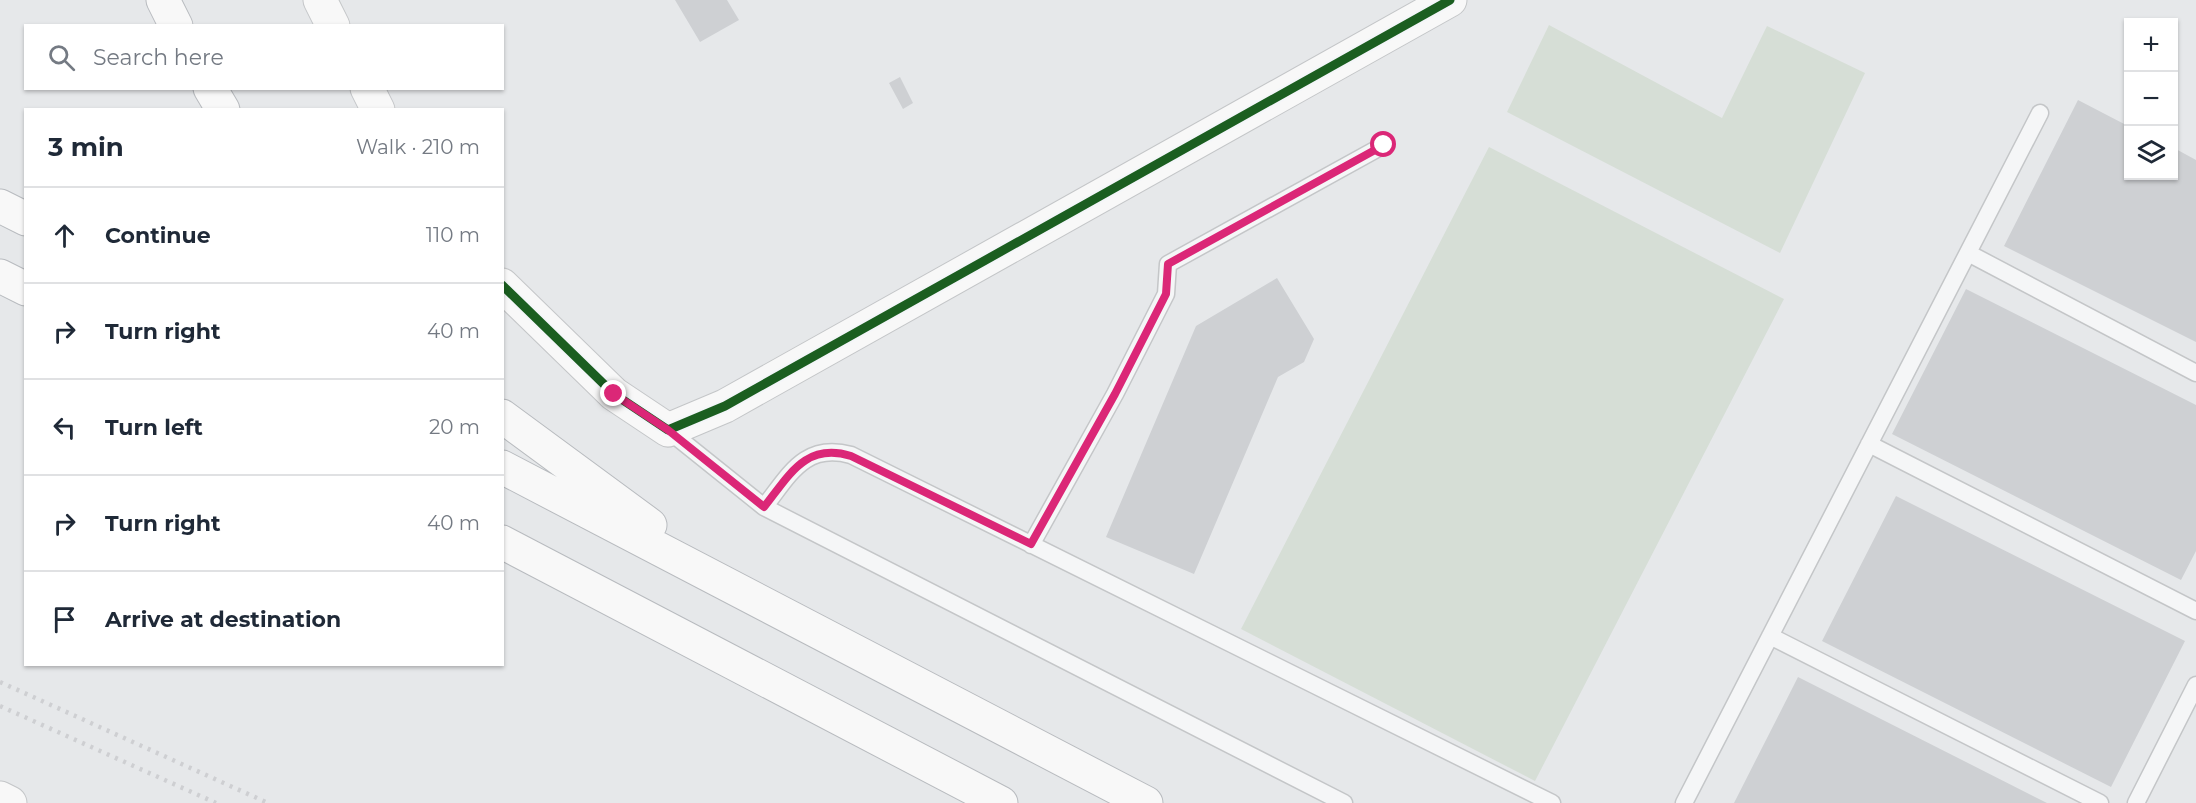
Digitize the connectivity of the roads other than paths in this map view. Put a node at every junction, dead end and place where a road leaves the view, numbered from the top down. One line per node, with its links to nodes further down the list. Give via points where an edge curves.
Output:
1 (163, 0): 4 (main road)
2 (320, 0): 5 (main road)
3 (1450, 0): 20 (main road, via 725,406)
4 (175, 24)
5 (332, 24)
6 (211, 90): 8 (main road)
7 (368, 90): 9 (main road)
8 (222, 108)
9 (377, 108)
10 (2040, 113): 14 (lane)
11 (1384, 145): 25 (lane, via 1168,264 1166,294)
12 (0, 206): 13 (main road)
13 (24, 218)
14 (1968, 253): 18 (lane); 21 (lane)
15 (0, 276): 17 (main road)
16 (504, 287): 20 (main road, via 614,394)
17 (24, 288)
18 (2196, 373)
19 (504, 417): 26 (main road)
20 (668, 430): 23 (lane)
21 (1869, 444): 27 (lane); 28 (lane)
22 (504, 468): 26 (main road)
23 (764, 507): 25 (lane, via 797,466 822,452 837,452); 32 (lane)
24 (504, 543): 30 (main road)
25 (1031, 544): 33 (lane)
26 (731, 585): 31 (main road)
27 (2196, 611)
28 (1770, 636): 34 (lane); 35 (lane)
29 (2196, 685): 36 (lane)
30 (1001, 803)
31 (1146, 803)
32 (1344, 803)
33 (1552, 803)
34 (1684, 803)
35 (2100, 803)
36 (2136, 803)

